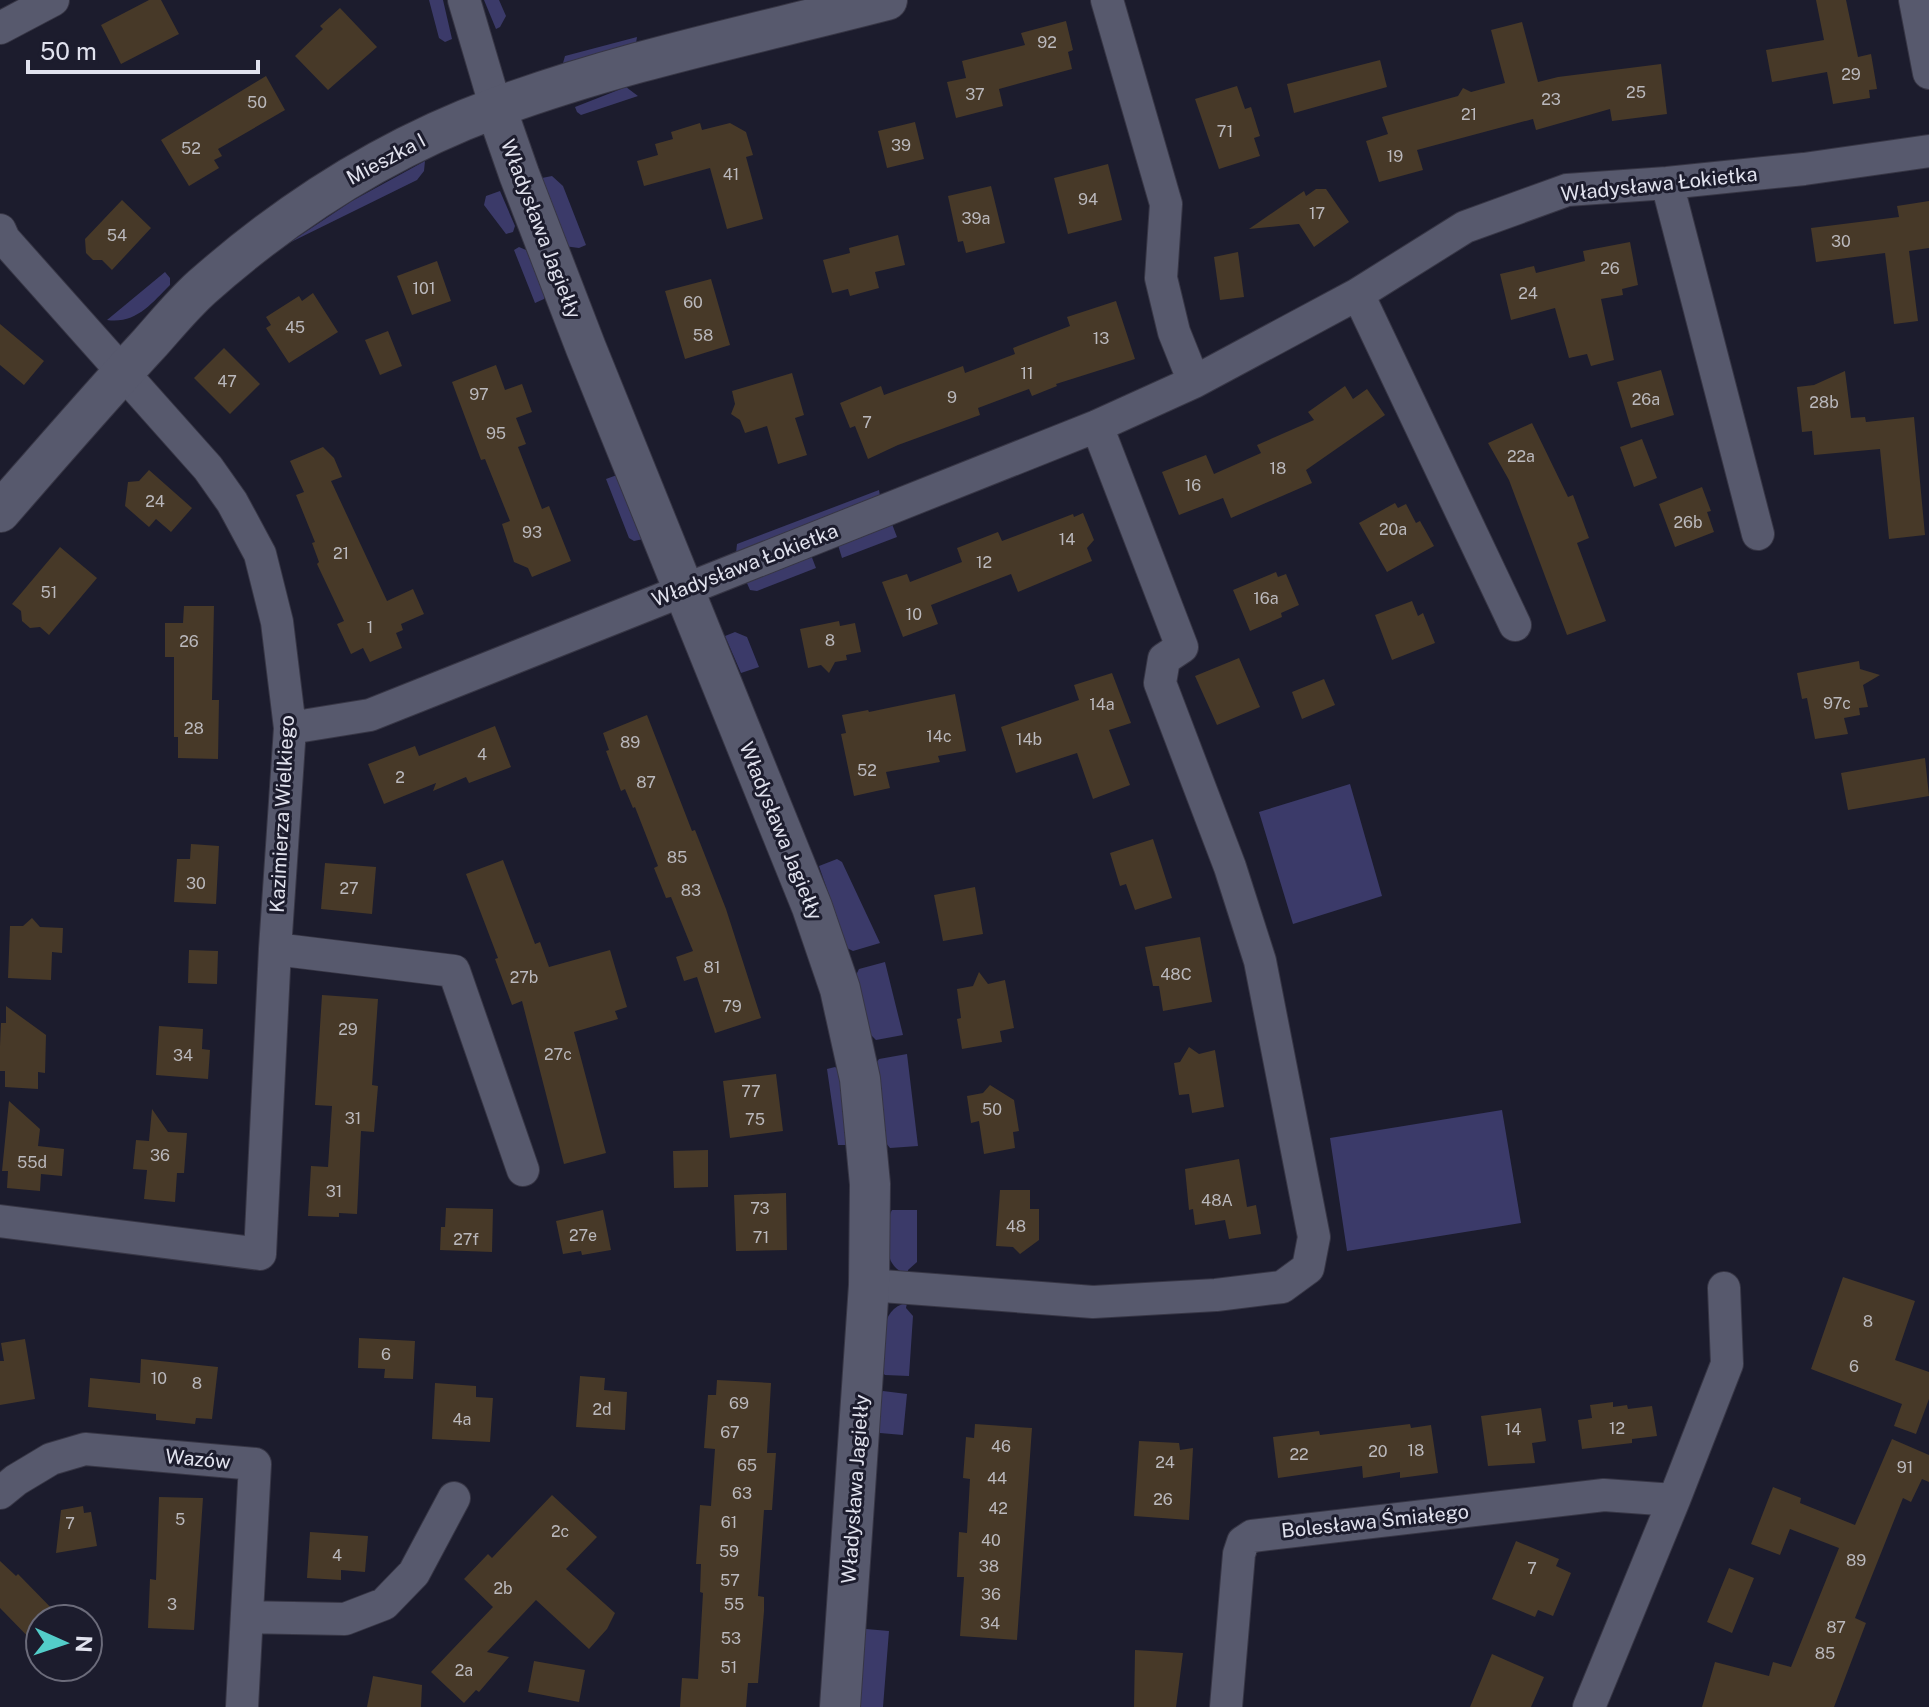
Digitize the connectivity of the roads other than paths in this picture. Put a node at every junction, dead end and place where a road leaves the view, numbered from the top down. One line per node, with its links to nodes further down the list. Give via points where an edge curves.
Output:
1 (53, 0): 6 (street)
2 (464, 0): 8 (street, Władysława Jagiełły)
3 (887, 0): 8 (street, Mieszka I, via 652,60)
4 (1107, 0): 14 (street, via 1166,204 1161,278)
5 (1915, 0): 7 (street)
6 (0, 28)
7 (1929, 73)
8 (496, 108): 13 (street, Mieszka I, via 355,174 266,234 200,288); 18 (street, Władysława Jagiełły)
9 (1929, 151): 10 (street, Władysława Łokietka)
10 (1667, 183): 12 (street, Władysława Łokietka, via 1567,190 1465,227); 17 (street)
11 (0, 230): 13 (street, Kazimierza Wielkiego)
12 (1358, 294): 14 (street, Władysława Łokietka); 19 (street)
13 (123, 372): 16 (street, Mieszka I); 20 (street, Kazimierza Wielkiego, via 208,468 260,554 277,622)
14 (1194, 382): 15 (street, Władysława Łokietka)
15 (1097, 426): 18 (street, Władysława Łokietka); 24 (street, via 1182,647 1164,659 1160,683 1260,961 1314,1237 1308,1268 1282,1287 1093,1302)
16 (0, 512)
17 (1758, 534)
18 (683, 590): 20 (street, Władysława Łokietka, via 370,715); 24 (street, Władysława Jagiełły, via 840,989 860,1079 869,1169)
19 (1515, 625)
20 (290, 728): 21 (street, Kazimierza Wielkiego)
21 (275, 949): 22 (street, via 454,971); 23 (street, Kazimierza Wielkiego, via 260,1254)
22 (523, 1170)
23 (0, 1221)
24 (869, 1285): 31 (street, Władysława Jagiełły)
25 (1724, 1288): 28 (street, via 1727,1364)
26 (0, 1493): 29 (street, Wazów, via 51,1459 85,1449 255,1464)
27 (454, 1498): 29 (street, via 414,1573 384,1604 345,1619)
28 (1674, 1500): 32 (street, Bolesława Śmiałego, via 1604,1495 1252,1536 1239,1554); 33 (street)
29 (247, 1617): 30 (street, Wazów)
30 (242, 1707)
31 (840, 1707)
32 (1226, 1707)
33 (1589, 1707)

